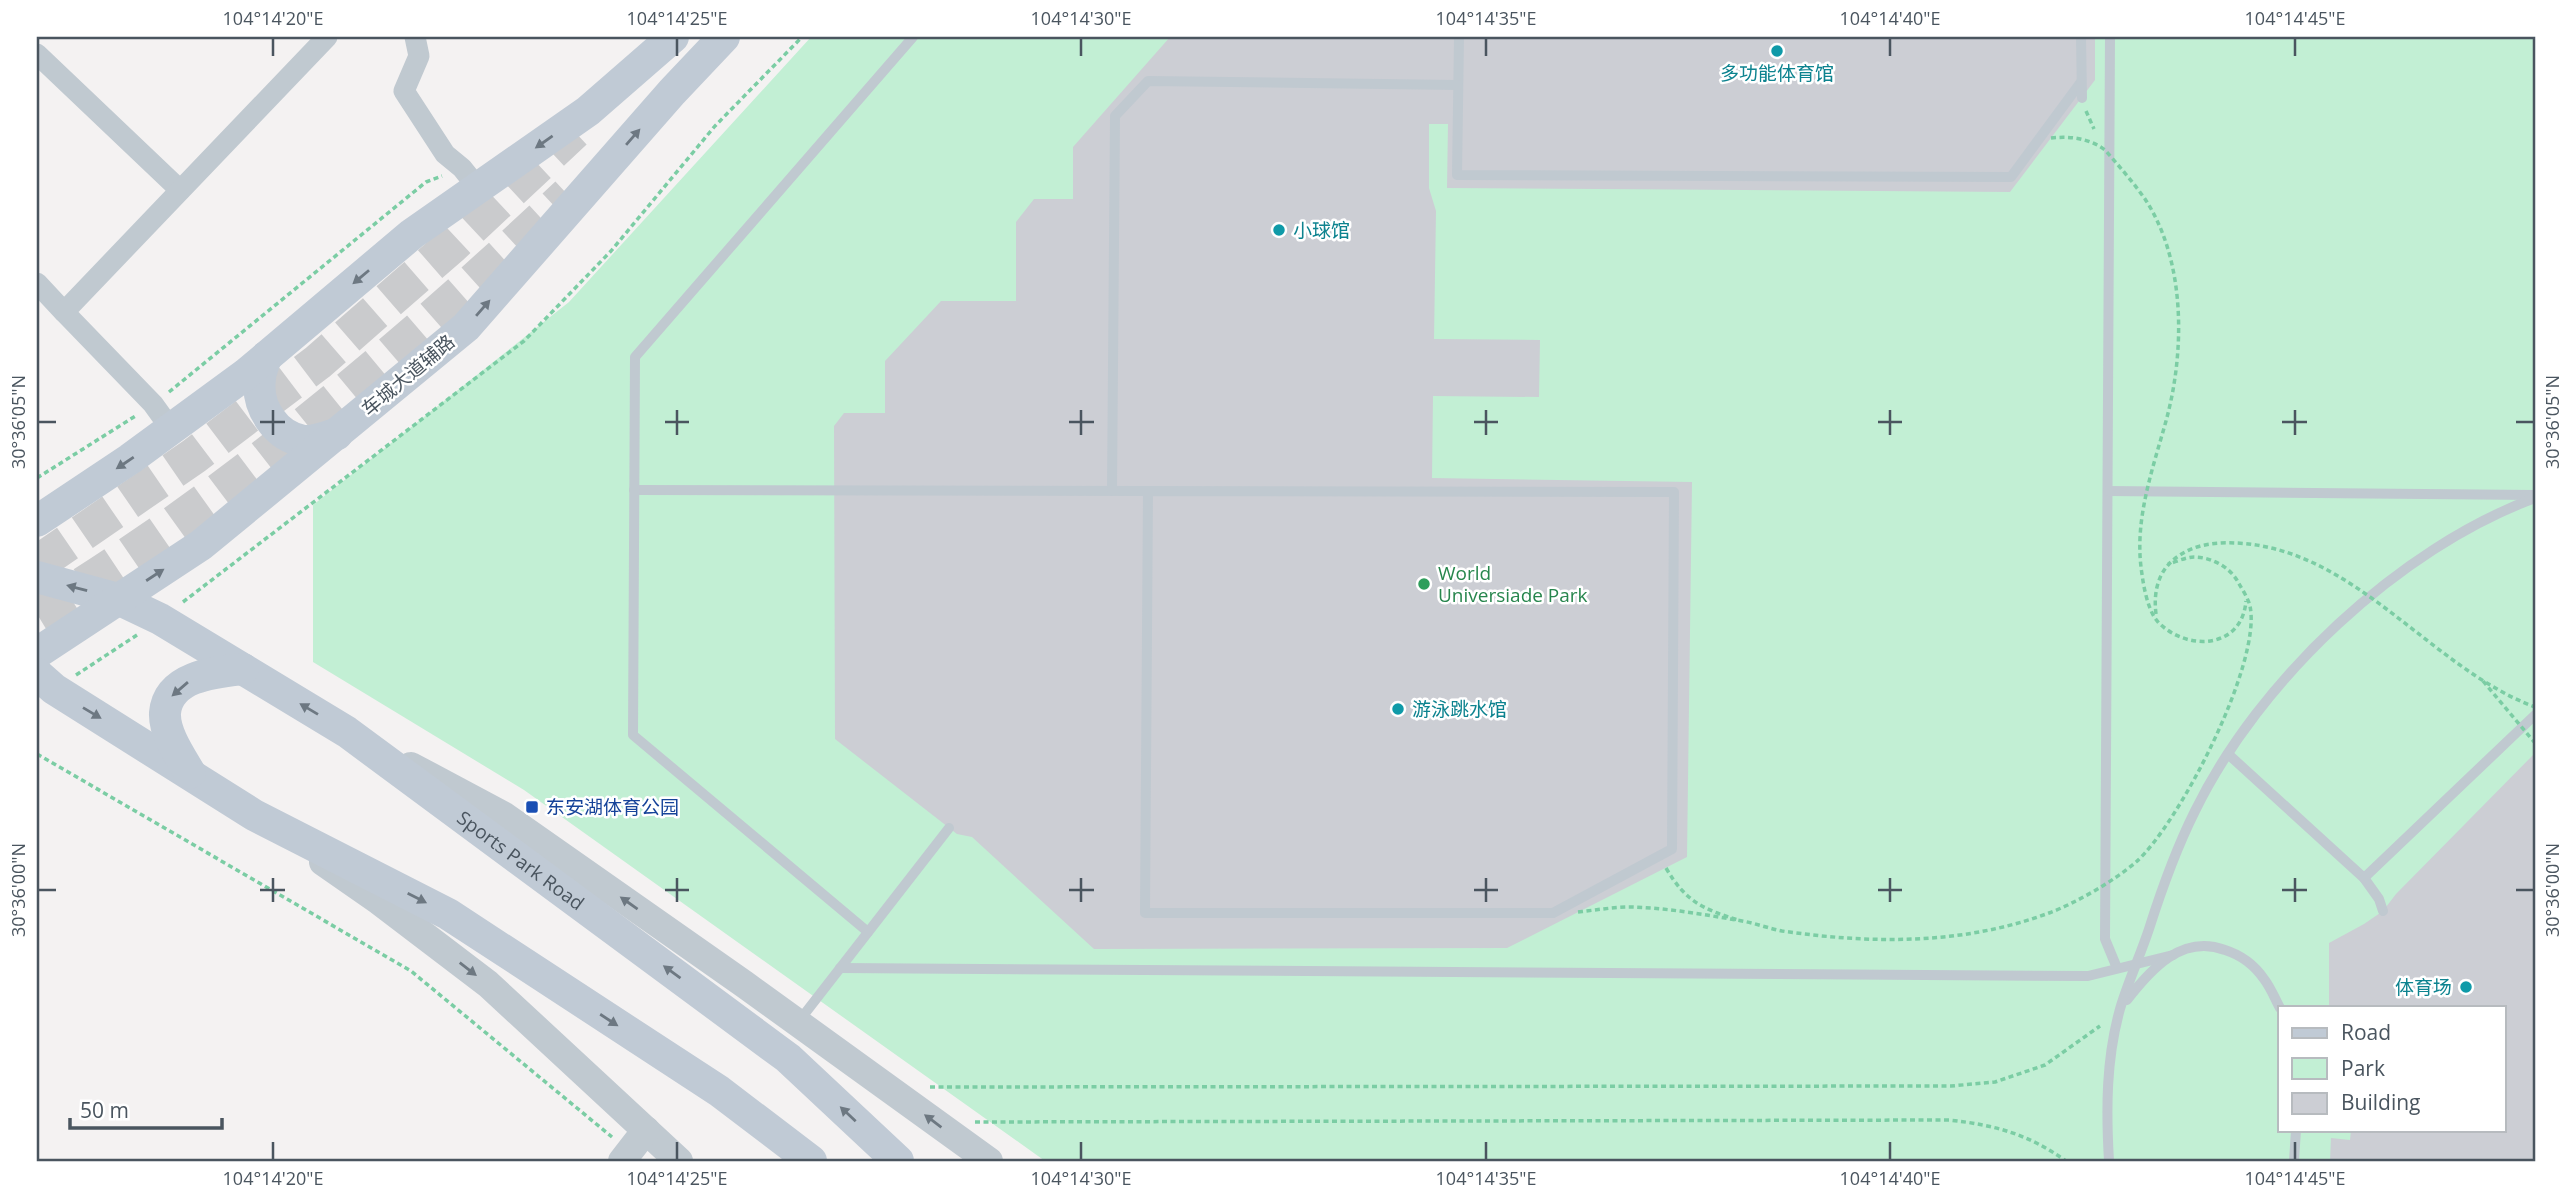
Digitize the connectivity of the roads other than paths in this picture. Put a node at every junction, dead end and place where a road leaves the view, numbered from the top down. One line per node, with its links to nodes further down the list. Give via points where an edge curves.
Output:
1 (327, 37): 14 (street)
2 (415, 37): 13 (street, via 419,56 404,91 445,154)
3 (673, 37): 13 (main road, one-way to 13, via 587,111)
4 (724, 37): 19 (main road, 车城大道辅路, one-way to 4, via 466,327)
5 (913, 37): 20 (lane, via 635,357)
6 (1459, 37): 11 (lane)
7 (2081, 37): 10 (lane)
8 (2110, 37): 23 (lane)
9 (37, 54): 14 (street)
10 (2081, 82): 11 (lane, via 2011,177 1457,175); 12 (lane)
11 (1458, 85): 21 (lane, via 1148,81 1115,116)
12 (2082, 98)
13 (478, 188): 17 (main road, one-way to 17, via 412,234)
14 (180, 190): 16 (street)
15 (37, 283): 16 (street)
16 (64, 312): 18 (street, via 153,404)
17 (266, 357): 18 (main road); 19 (main road, via 259,394 274,425 285,435 306,442)
18 (171, 429): 25 (main road, one-way to 25)
19 (337, 434): 27 (main road, 车城大道辅路, one-way to 19, via 201,545)
20 (634, 490): 21 (lane); 40 (lane, via 633,735)
21 (1112, 491): 22 (lane)
22 (1148, 491): 22 (lane, via 1674,492 1672,849 1553,913 1145,913)
23 (2108, 491): 24 (lane); 44 (lane, via 2105,939)
24 (2535, 496): 33 (lane, via 2454,537 2391,579 2333,628 2280,683)
25 (37, 521)
26 (37, 577): 27 (main road, Sports Park Road, one-way to 26)
27 (118, 599): 28 (main road, 车城大道辅路); 29 (main road, Sports Park Road)
28 (37, 653)
29 (243, 669): 32 (main road, Sports Park Road, one-way to 29); 34 (main road, one-way to 34, via 211,672 182,684 169,699 165,714 169,731)
30 (45, 681): 34 (main road, one-way to 34)
31 (2535, 715): 37 (lane)
32 (347, 732): 47 (street, one-way to 32, via 503,815); 52 (main road, Sports Park Road, one-way to 32, via 788,1058)
33 (2228, 754): 37 (lane); 39 (lane, via 2196,809 2165,878)
34 (190, 774): 35 (main road)
35 (254, 815): 49 (street, one-way to 49, via 488,984); 51 (main road, one-way to 51, via 448,914 719,1091)
36 (948, 828): 40 (lane)
37 (2364, 878): 38 (lane)
38 (2383, 911)
39 (2149, 930): 41 (lane, via 2154,951); 42 (lane)
40 (868, 932): 43 (lane)
41 (2173, 955): 42 (lane); 45 (lane, via 2190,946 2212,945 2233,952 2265,980); 46 (lane, via 2146,976)
42 (2137, 963): 44 (lane); 46 (lane)
43 (840, 968): 44 (lane, via 2088,976); 47 (lane)
44 (2117, 968)
45 (2279, 1006)
46 (2120, 1009): 54 (lane, via 2110,1054 2106,1107)
47 (797, 1023): 53 (street, one-way to 47)
48 (2297, 1132): 55 (lane)
49 (633, 1148): 50 (street)
50 (679, 1161)
51 (811, 1161)
52 (898, 1161)
53 (989, 1161)
54 (2109, 1161)
55 (2294, 1161)

